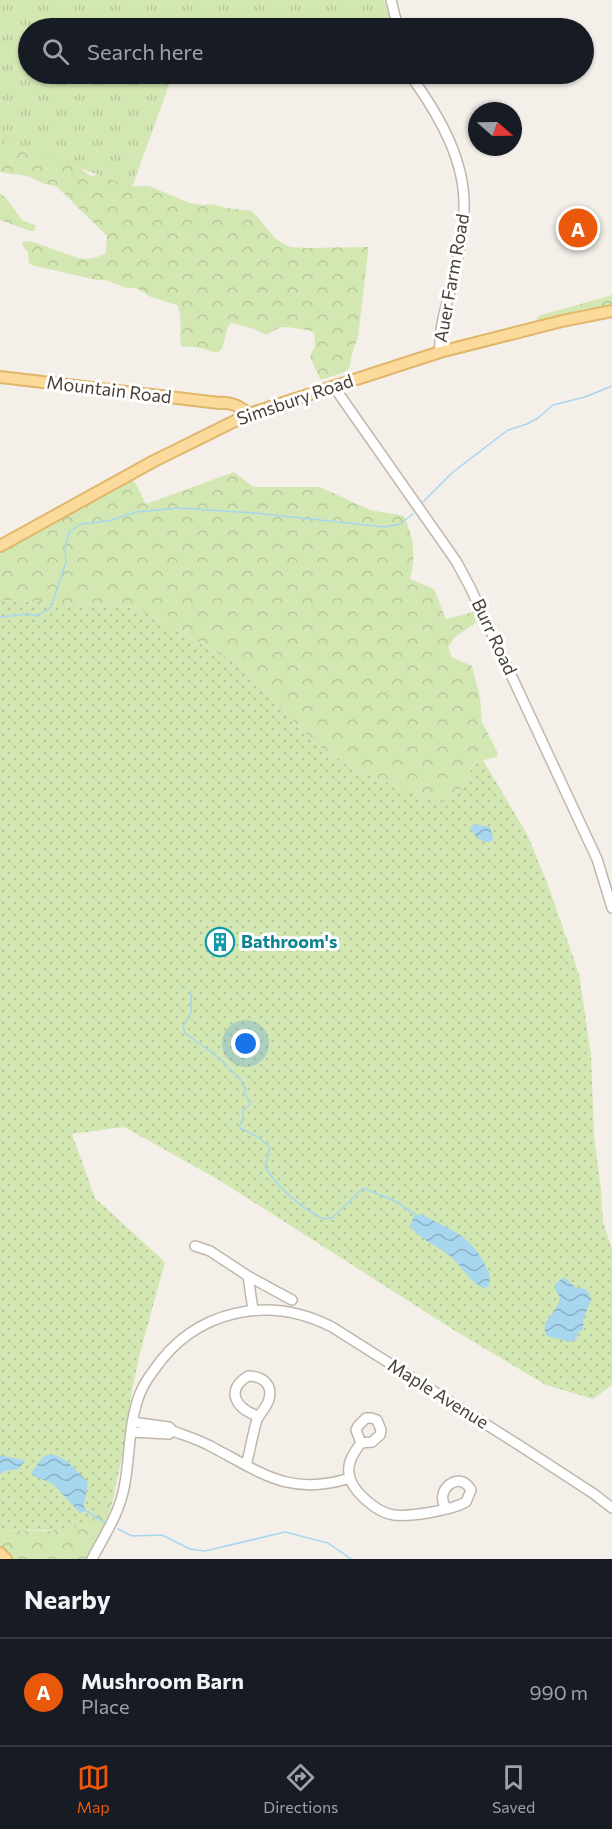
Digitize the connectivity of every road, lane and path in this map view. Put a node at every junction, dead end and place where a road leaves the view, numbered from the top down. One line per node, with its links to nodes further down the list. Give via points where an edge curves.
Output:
1 (391, 0): 2 (street)
2 (396, 18)
3 (416, 84): 5 (street, Auer Farm Road, via 452,148 463,193 459,250 440,335)
4 (612, 311): 5 (main road, Simsbury Road)
5 (440, 352): 7 (main road, Simsbury Road)
6 (0, 377): 8 (main road, Mountain Road)
7 (334, 387): 9 (main road, Simsbury Road); 12 (street, Burr Road, via 456,561 470,587 597,859)
8 (219, 403): 9 (main road, Mountain Road, via 230,402); 10 (main road)
9 (249, 414): 10 (main road, Simsbury Road)
10 (238, 419): 11 (main road, Simsbury Road)
11 (0, 546)
12 (612, 908)
13 (195, 1246): 14 (street, via 210,1251)
14 (248, 1276): 15 (street); 16 (street)
15 (292, 1300)
16 (253, 1310): 18 (street, Maple Avenue, via 223,1316 177,1342 148,1377 137,1401); 22 (street, Maple Avenue, via 278,1310 316,1318)
17 (258, 1416): 17 (street, via 270,1391 261,1377 248,1376 234,1393 236,1401); 20 (street)
18 (132, 1427): 20 (street, via 170,1426 173,1431); 26 (street, Maple Avenue, via 124,1491)
19 (361, 1443): 21 (street, via 350,1462)
20 (246, 1465): 21 (street, via 298,1486)
21 (350, 1478): 23 (street, via 368,1502 387,1513)
22 (612, 1508)
23 (447, 1509)
24 (0, 1553): 25 (main road)
25 (6, 1559)
26 (92, 1559)

